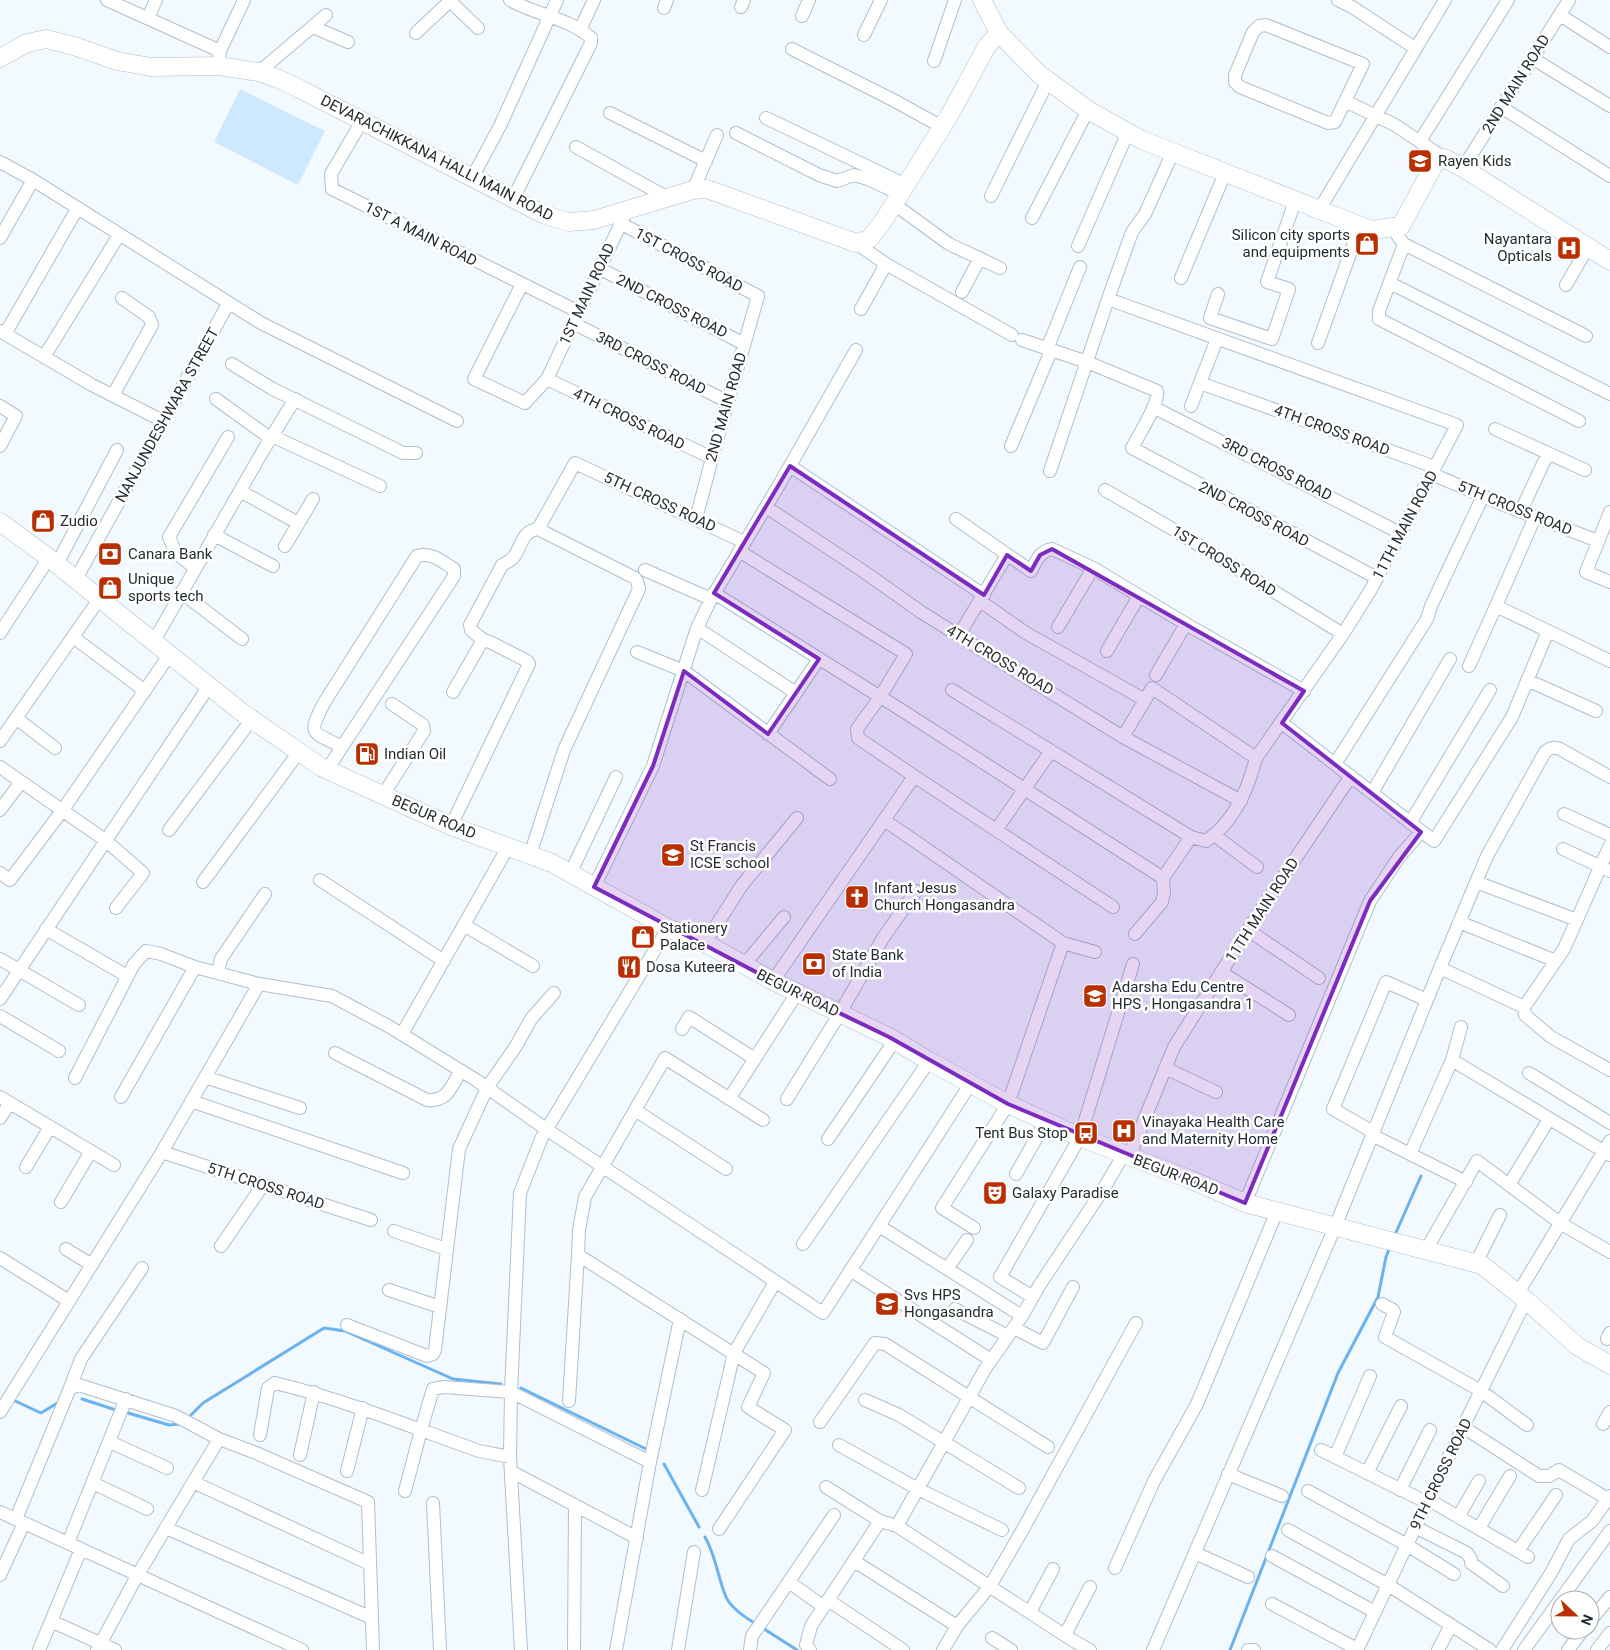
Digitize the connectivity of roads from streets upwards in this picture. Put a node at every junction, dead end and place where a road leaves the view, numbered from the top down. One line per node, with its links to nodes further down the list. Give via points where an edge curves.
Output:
1 (107, 0): 20 (street)
2 (156, 0): 20 (street)
3 (244, 0): 32 (street)
4 (450, 0): 22 (street); 24 (street)
5 (510, 0): 18 (street)
6 (557, 0): 18 (street)
7 (594, 0): 23 (street)
8 (809, 0): 19 (street)
9 (881, 0): 26 (street)
10 (955, 0): 34 (street)
11 (1338, 0): 29 (street)
12 (1508, 0): 49 (street)
13 (1569, 0): 16 (street, 2ND MAIN ROAD)
14 (1440, 2): 29 (street)
15 (989, 5): 25 (street)
16 (1560, 14): 28 (street); 33 (street, 2ND MAIN ROAD)
17 (326, 15): 21 (street)
18 (551, 16): 23 (street); 58 (street)
19 (802, 16)
20 (148, 18): 32 (street)
21 (313, 27): 27 (street); 35 (street)
22 (478, 28)
23 (580, 30): 64 (street, via 591,38 591,43)
24 (416, 33)
25 (999, 33): 36 (street); 45 (street, via 986,46)
26 (864, 35)
27 (348, 42)
28 (1610, 47)
29 (1415, 48): 42 (street)
30 (792, 49): 45 (street)
31 (0, 58): 32 (street, DEVARACHIKKANA HALLI MAIN ROAD, via 27,43 46,39 117,61 151,67)
32 (219, 58): 35 (street, DEVARACHIKKANA HALLI MAIN ROAD)
33 (1532, 58): 38 (street); 39 (street, 2ND MAIN ROAD)
34 (934, 61)
35 (259, 72): 44 (street, DEVARACHIKKANA HALLI MAIN ROAD, via 300,88)
36 (1048, 81): 40 (street); 62 (street)
37 (1345, 101): 37 (street, via 1335,122 1328,123 1240,87 1234,75 1252,32 1259,26 1271,27 1362,64); 42 (street)
38 (1610, 106)
39 (1502, 107): 55 (street, 2ND MAIN ROAD); 57 (street)
40 (1088, 110): 46 (street); 69 (street)
41 (610, 113): 53 (street)
42 (1375, 116): 49 (street); 67 (street)
43 (766, 118): 61 (street)
44 (362, 121): 58 (street, DEVARACHIKKANA HALLI MAIN ROAD); 86 (street, 1ST A MAIN ROAD, via 331,174 332,189)
45 (942, 128): 61 (street)
46 (1128, 132): 51 (street); 76 (street)
47 (736, 133): 61 (street, via 819,175 836,181 854,175)
48 (717, 135): 53 (street)
49 (1420, 141): 52 (street)
50 (576, 147): 63 (street)
51 (1173, 152): 56 (street); 92 (street, via 1145,214 1132,232)
52 (1444, 158): 55 (street); 71 (street, via 1435,163 1401,226)
53 (706, 160): 60 (street)
54 (0, 162): 59 (street)
55 (1463, 168): 77 (street)
56 (1225, 173): 65 (street); 84 (street)
57 (1610, 176)
58 (472, 178): 64 (street, DEVARACHIKKANA HALLI MAIN ROAD)
59 (33, 180): 66 (street); 73 (street)
60 (693, 190): 63 (street, DEVARACHIKKANA HALLI MAIN ROAD); 74 (street, DEVARACHIKKANA HALLI MAIN ROAD, via 720,193)
61 (900, 194): 74 (street, via 869,240); 79 (street, via 949,244)
62 (991, 196)
63 (668, 198): 68 (street, DEVARACHIKKANA HALLI MAIN ROAD)
64 (513, 199): 68 (street, DEVARACHIKKANA HALLI MAIN ROAD, via 544,215 570,222)
65 (1295, 201): 67 (street); 89 (street, via 1267,282 1289,289 1272,339 1210,318)
66 (77, 208): 72 (street); 96 (street)
67 (1319, 210): 70 (street)
68 (624, 217): 82 (street, 1ST MAIN ROAD); 90 (street, 1ST CROSS ROAD)
69 (1032, 218)
70 (1360, 226): 71 (street, via 1371,230); 99 (street)
71 (1393, 227): 75 (street)
72 (119, 234): 93 (street); 103 (street)
73 (0, 238)
74 (856, 242): 80 (street)
75 (1404, 244): 85 (street); 97 (street)
76 (1078, 246)
77 (1588, 247): 78 (street); 87 (street)
78 (1609, 257)
79 (980, 258): 83 (street); 88 (street)
80 (886, 264): 94 (street); 102 (street, via 1017,338)
81 (1080, 267): 102 (street)
82 (599, 268): 95 (street, 1ST MAIN ROAD); 100 (street, 2ND CROSS ROAD)
83 (1000, 268)
84 (1181, 278)
85 (1390, 283): 108 (street); 118 (street, via 1379,319)
86 (522, 284): 95 (street, 1ST A MAIN ROAD); 106 (street, 1ST MAIN ROAD, via 474,379 525,403)
87 (1566, 285)
88 (962, 292)
89 (1218, 294)
90 (758, 296): 100 (street, 2ND MAIN ROAD)
91 (122, 298): 109 (street, via 149,317 152,325)
92 (1108, 299): 98 (street); 104 (street)
93 (228, 304): 116 (street, NANJUNDESHWARA STREET); 117 (street)
94 (861, 309)
95 (576, 318): 106 (street, 1ST MAIN ROAD); 112 (street, 3RD CROSS ROAD)
96 (3, 333): 103 (street)
97 (1586, 336)
98 (1218, 338): 107 (street); 130 (street, 11TH MAIN ROAD, via 1458,425)
99 (1318, 343)
100 (744, 344): 112 (street, 2ND MAIN ROAD)
101 (856, 350): 128 (street)
102 (1049, 350): 104 (street); 123 (street)
103 (44, 357): 109 (street)
104 (1087, 362): 115 (street, via 1157,391); 131 (street)
105 (232, 364): 111 (street)
106 (547, 378): 127 (street, 4TH CROSS ROAD)
107 (1200, 383): 114 (street); 130 (street, 4TH CROSS ROAD)
108 (1610, 394)
109 (112, 396): 116 (street)
110 (216, 399): 121 (street)
111 (295, 399): 121 (street); 125 (street, via 403,453)
112 (728, 402): 127 (street, 2ND MAIN ROAD)
113 (0, 406): 122 (street, via 16,416)
114 (1191, 406)
115 (1153, 407): 146 (street, 3RD CROSS ROAD); 157 (street, 2ND CROSS ROAD, via 1132,448)
116 (163, 421): 158 (street, NANJUNDESHWARA STREET)
117 (458, 421)
118 (1579, 422)
119 (1495, 429): 126 (street)
120 (228, 437): 154 (street, via 169,537 176,553)
121 (271, 437): 132 (street); 134 (street)
122 (0, 446)
123 (1011, 446)
124 (117, 450): 152 (street)
125 (416, 453)
126 (1548, 453): 129 (street); 138 (street)
127 (712, 458): 141 (street, 2ND MAIN ROAD)
128 (790, 466): 137 (street); 164 (street)
129 (1585, 470)
130 (1433, 471): 135 (street, 5TH CROSS ROAD); 146 (street, 11TH MAIN ROAD)
131 (1050, 472)
132 (380, 486)
133 (1105, 490): 171 (street, 1ST CROSS ROAD)
134 (240, 491): 143 (street); 147 (street)
135 (1483, 496): 138 (street, 5TH CROSS ROAD); 209 (street, via 1427,619)
136 (313, 499): 143 (street)
137 (766, 508): 150 (street); 172 (street, 4TH CROSS ROAD)
138 (1521, 511): 140 (street, 5TH CROSS ROAD)
139 (1610, 512): 148 (street)
140 (1535, 516): 148 (street, 5TH CROSS ROAD); 165 (street)
141 (696, 519): 145 (street, 5TH CROSS ROAD, via 574,463); 150 (street, 5TH CROSS ROAD)
142 (956, 519): 151 (street)
143 (298, 524): 149 (street)
144 (1, 526): 152 (street, BEGUR ROAD)
145 (538, 529): 175 (street, via 527,533 512,560 502,565 470,625); 239 (street, via 635,578 638,589 564,750)
146 (1400, 533): 157 (street, 11TH MAIN ROAD)
147 (214, 535): 153 (street); 154 (street)
148 (1598, 541): 159 (street, via 1586,572)
149 (285, 546)
150 (742, 547): 161 (street); 194 (street, 5TH CROSS ROAD, via 906,654)
151 (1007, 555): 155 (street, via 1031,571 1040,555 1052,549); 164 (street)
152 (53, 561): 158 (street, BEGUR ROAD); 170 (street)
153 (274, 566)
154 (195, 568): 160 (street)
155 (1093, 568): 162 (street); 167 (street)
156 (645, 570): 161 (street)
157 (1376, 578): 171 (street, 11TH MAIN ROAD)
158 (76, 579): 163 (street, BEGUR ROAD)
159 (1610, 582)
160 (181, 592): 174 (street); 176 (street)
161 (712, 596): 168 (street); 181 (street)
162 (1139, 596): 166 (street); 177 (street)
163 (100, 598): 173 (street); 176 (street, BEGUR ROAD)
164 (982, 598): 172 (street); 195 (street, via 1026,633)
165 (1496, 606): 169 (street); 183 (street)
166 (1186, 624): 185 (street); 191 (street)
167 (1058, 627)
168 (697, 628): 184 (street); 193 (street)
169 (1548, 631): 182 (street); 186 (street)
170 (0, 633)
171 (1343, 634): 191 (street, 11TH MAIN ROAD)
172 (959, 636): 202 (street, 4TH CROSS ROAD)
173 (73, 637): 190 (street); 198 (street)
174 (242, 639)
175 (482, 639): 192 (street); 228 (street, via 529,664)
176 (154, 641): 179 (street, BEGUR ROAD)
177 (1107, 651)
178 (637, 652): 184 (street)
179 (170, 654): 187 (street, BEGUR ROAD); 190 (street)
180 (1450, 658): 219 (street)
181 (819, 659): 193 (street); 194 (street)
182 (1610, 661)
183 (1469, 666)
184 (684, 671): 201 (street); 248 (street, via 653,766)
185 (1156, 675)
186 (1526, 680): 197 (street); 231 (street, via 1512,717 1434,841)
187 (209, 686): 199 (street, BEGUR ROAD); 235 (street)
188 (952, 690): 206 (street)
189 (1490, 690): 227 (street)
190 (145, 691): 223 (street)
191 (1304, 691): 200 (street, 11TH MAIN ROAD)
192 (453, 692)
193 (796, 693): 201 (street)
194 (880, 697): 215 (street, via 857,729 858,738); 218 (street)
195 (1145, 700): 202 (street); 208 (street, via 1152,688)
196 (392, 704): 220 (street, via 423,726 424,731)
197 (1596, 711)
198 (16, 718): 203 (street); 205 (street)
199 (252, 720): 207 (street, BEGUR ROAD); 229 (street)
200 (1282, 723): 208 (street, 11TH MAIN ROAD); 209 (street)
201 (768, 734): 216 (street)
202 (1124, 736): 221 (street, 4TH CROSS ROAD)
203 (0, 741)
204 (338, 745): 204 (street, via 318,735 313,723 417,556 432,555 454,569 454,576); 211 (street)
205 (54, 748)
206 (1052, 751): 218 (street); 234 (street)
207 (299, 752): 211 (street, BEGUR ROAD); 246 (street)
208 (1256, 758): 221 (street)
209 (1335, 764): 212 (street)
210 (0, 768): 217 (street)
211 (323, 768): 220 (street, BEGUR ROAD)
212 (1351, 776): 219 (street); 259 (street, 11TH MAIN ROAD)
213 (616, 777): 243 (street)
214 (1610, 777): 247 (street, via 1560,750 1549,749 1487,856)
215 (917, 778): 226 (street, via 911,781); 230 (street)
216 (830, 779)
217 (21, 782): 222 (street); 223 (street)
218 (1025, 789): 230 (street); 244 (street)
219 (1372, 793): 227 (street)
220 (384, 795): 228 (street, BEGUR ROAD)
221 (1241, 801): 232 (street)
222 (0, 810)
223 (62, 811): 235 (street); 242 (street, via 10,880)
224 (1564, 814): 233 (street)
225 (797, 818): 261 (street, via 742,885)
226 (884, 820): 262 (street); 277 (street)
227 (1410, 823): 231 (street)
228 (451, 826): 237 (street, BEGUR ROAD)
229 (170, 830)
230 (996, 830): 251 (street)
231 (1421, 832): 339 (street, via 1399,857 1370,901)
232 (1214, 835): 234 (street, via 1206,841); 240 (street)
233 (1610, 835)
234 (1191, 837): 244 (street)
235 (105, 840): 252 (street, via 143,873); 258 (street)
236 (1610, 845): 241 (street)
237 (508, 847): 239 (street, BEGUR ROAD); 256 (street)
238 (1563, 849): 241 (street)
239 (530, 855): 243 (street, BEGUR ROAD)
240 (1257, 867)
241 (1606, 869): 254 (street)
242 (0, 873)
243 (570, 874): 248 (street, BEGUR ROAD)
244 (1163, 878): 260 (street, via 1162,902)
245 (320, 880): 265 (street)
246 (203, 882)
247 (1476, 882): 254 (street); 255 (street)
248 (594, 887): 257 (street, BEGUR ROAD)
249 (916, 891): 285 (street, via 884,938)
250 (265, 894): 274 (street, via 221,959)
251 (1113, 907)
252 (116, 908)
253 (784, 917): 269 (street)
254 (1577, 920): 266 (street)
255 (1459, 922): 266 (street); 271 (street)
256 (464, 925): 265 (street); 268 (street)
257 (668, 928): 261 (street, BEGUR ROAD); 320 (street)
258 (46, 929): 272 (street); 275 (street)
259 (1248, 930): 273 (street, 11TH MAIN ROAD); 276 (street)
260 (1136, 934)
261 (706, 943): 269 (street, BEGUR ROAD)
262 (1063, 943): 263 (street); 311 (street)
263 (1095, 952)
264 (0, 959): 272 (street)
265 (444, 961): 290 (street)
266 (1556, 961): 284 (street)
267 (1133, 964): 322 (street)
268 (533, 966)
269 (744, 966): 277 (street, BEGUR ROAD)
270 (195, 967): 274 (street); 275 (street, via 146,951); 306 (street)
271 (1440, 968): 282 (street); 284 (street)
272 (19, 971): 281 (street); 283 (street)
273 (1221, 972): 286 (street); 297 (street, 11TH MAIN ROAD, via 1174,1047)
274 (218, 973): 278 (street)
275 (127, 976): 302 (street)
276 (1319, 978)
277 (772, 981): 280 (street, BEGUR ROAD)
278 (259, 984): 290 (street, via 332,996); 301 (street)
279 (554, 993): 304 (street, via 531,1019)
280 (797, 993): 285 (street, BEGUR ROAD); 294 (street)
281 (0, 999)
282 (1427, 1000): 321 (street); 321 (street, via 1386,982 1333,1109)
283 (79, 1005)
284 (1524, 1007): 298 (street, via 1525,1015 1551,1037)
285 (840, 1014): 291 (street, BEGUR ROAD); 308 (street)
286 (1289, 1015)
287 (0, 1016): 292 (street)
288 (1462, 1027): 295 (street)
289 (682, 1029): 294 (street, via 690,1017)
290 (402, 1034): 299 (street)
291 (895, 1040): 296 (street, BEGUR ROAD); 323 (street)
292 (59, 1051)
293 (335, 1053): 299 (street, via 427,1100 443,1098)
294 (755, 1059): 307 (street)
295 (1452, 1060): 315 (street); 327 (street)
296 (929, 1061): 303 (street, BEGUR ROAD); 349 (street)
297 (1166, 1068): 305 (street); 328 (street, 11TH MAIN ROAD)
298 (1610, 1070)
299 (460, 1071): 304 (street)
300 (1529, 1073): 318 (street)
301 (205, 1077): 310 (street); 312 (street)
302 (75, 1078)
303 (971, 1083): 311 (street, BEGUR ROAD); 344 (street)
304 (487, 1088): 320 (street); 352 (street, via 459,1149)
305 (1216, 1092)
306 (121, 1097)
307 (729, 1099): 313 (street, via 665,1058); 316 (street)
308 (787, 1099)
309 (5, 1100): 314 (street); 319 (street)
310 (191, 1101): 326 (street); 333 (street)
311 (1008, 1104): 317 (street, BEGUR ROAD); 346 (street, via 942,1208)
312 (300, 1108)
313 (635, 1110): 331 (street); 332 (street)
314 (0, 1118)
315 (1549, 1119): 324 (street); 337 (street)
316 (762, 1120)
317 (1046, 1121): 322 (street, BEGUR ROAD); 334 (street)
318 (1610, 1123)
319 (50, 1127): 325 (street); 330 (street)
320 (546, 1129): 331 (street); 383 (street, via 520,1193)
321 (1372, 1134): 327 (street); 345 (street)
322 (1080, 1137): 328 (street, BEGUR ROAD); 366 (street, via 1000,1277)
323 (828, 1139)
324 (1608, 1149): 343 (street, 9TH CROSS ROAD)
325 (91, 1151): 329 (street); 338 (street)
326 (162, 1152): 336 (street, 5TH CROSS ROAD); 358 (street)
327 (1410, 1154): 335 (street)
328 (1127, 1156): 339 (street, BEGUR ROAD); 366 (street, 11TH MAIN ROAD)
329 (114, 1165)
330 (26, 1167)
331 (602, 1167): 355 (street, via 585,1197); 362 (street)
332 (726, 1169)
333 (403, 1173)
334 (1016, 1174)
335 (1466, 1182): 337 (street, via 1478,1161); 353 (street)
336 (263, 1185): 342 (street, 5TH CROSS ROAD); 350 (street)
337 (1509, 1185): 343 (street)
338 (61, 1202)
339 (1245, 1203): 340 (street, BEGUR ROAD)
340 (1277, 1211): 345 (street, BEGUR ROAD); 455 (street, via 1197,1404 1154,1481)
341 (1500, 1215): 357 (street)
342 (371, 1220)
343 (1560, 1223): 354 (street); 365 (street, 9TH CROSS ROAD)
344 (879, 1226): 360 (street); 361 (street)
345 (1335, 1227): 353 (street, BEGUR ROAD); 413 (street)
346 (974, 1228)
347 (394, 1231): 352 (street)
348 (967, 1240): 360 (street)
349 (803, 1244)
350 (221, 1246)
351 (66, 1249): 358 (street)
352 (446, 1249): 369 (street)
353 (1426, 1250): 357 (street, BEGUR ROAD)
354 (1610, 1252)
355 (578, 1255): 372 (street); 387 (street)
356 (0, 1258): 367 (street)
357 (1476, 1263): 365 (street, BEGUR ROAD)
358 (92, 1265): 367 (street)
359 (142, 1268): 380 (street, via 81,1359)
360 (947, 1269): 371 (street)
361 (850, 1270): 362 (street, via 823,1313); 377 (street)
362 (775, 1282): 376 (street)
363 (1073, 1287): 375 (street, via 1043,1344)
364 (389, 1290): 369 (street)
365 (1522, 1296): 378 (street, BEGUR ROAD, via 1577,1346); 381 (street, 9TH CROSS ROAD)
366 (1033, 1298): 371 (street, 11TH MAIN ROAD)
367 (69, 1301): 390 (street)
368 (1382, 1304): 381 (street, via 1394,1312 1385,1337)
369 (440, 1307): 374 (street, via 435,1350 428,1356)
370 (955, 1309): 375 (street)
371 (1022, 1316): 375 (street, 11TH MAIN ROAD)
372 (680, 1319): 376 (street); 408 (street)
373 (1136, 1323): 462 (street)
374 (347, 1325)
375 (1011, 1332): 377 (street, 11TH MAIN ROAD)
376 (734, 1353): 421 (street); 441 (street, via 764,1373 748,1407 785,1430)
377 (991, 1360): 384 (street, 11TH MAIN ROAD)
378 (1610, 1365)
379 (1370, 1376): 407 (street)
380 (70, 1388): 385 (street, via 79,1385); 435 (street)
381 (1481, 1391): 394 (street); 395 (street, 9TH CROSS ROAD)
382 (314, 1392): 389 (street); 398 (street, via 275,1383 268,1388); 405 (street)
383 (511, 1392): 396 (street, via 432,1389); 406 (street); 408 (street)
384 (969, 1398): 392 (street, via 885,1344 875,1343); 401 (street, 11TH MAIN ROAD); 403 (street)
385 (126, 1399): 399 (street, via 176,1416); 400 (street)
386 (865, 1400): 401 (street, via 899,1415)
387 (569, 1401)
388 (1401, 1406): 412 (street)
389 (363, 1408): 396 (street); 410 (street)
390 (0, 1412)
391 (1610, 1412): 393 (street)
392 (820, 1422)
393 (1603, 1424)
394 (1527, 1425)
395 (1463, 1427): 427 (street, via 1539,1476 1549,1476 1559,1470); 428 (street, 9TH CROSS ROAD)
396 (421, 1430): 406 (street, via 480,1451); 423 (street)
397 (1430, 1430): 422 (street)
398 (260, 1435)
399 (219, 1439): 416 (street); 453 (street, via 368,1502)
400 (110, 1442): 409 (street); 417 (street)
401 (945, 1442): 419 (street); 420 (street, 11TH MAIN ROAD)
402 (839, 1445): 420 (street)
403 (1048, 1447)
404 (1321, 1450): 407 (street)
405 (300, 1455)
406 (510, 1457): 411 (street)
407 (1335, 1457): 412 (street)
408 (650, 1462): 445 (street)
409 (167, 1468)
410 (347, 1471)
411 (512, 1472): 430 (street); 487 (street)
412 (1367, 1473): 422 (street)
413 (1228, 1474): 426 (street); 450 (street)
414 (1510, 1476): 440 (street)
415 (1479, 1481): 434 (street)
416 (193, 1482): 439 (street); 453 (street)
417 (93, 1483): 431 (street); 446 (street)
418 (826, 1487): 436 (street)
419 (1019, 1488)
420 (918, 1489): 437 (street, 11TH MAIN ROAD); 442 (street)
421 (702, 1490)
422 (1400, 1490): 428 (street)
423 (405, 1491)
424 (1308, 1491): 447 (street)
425 (1556, 1495): 440 (street, via 1523,1554)
426 (1282, 1496)
427 (1609, 1497): 501 (street, via 1592,1521 1570,1539)
428 (1428, 1502): 434 (street); 438 (street, 9TH CROSS ROAD)
429 (433, 1503): 486 (street)
430 (575, 1505): 445 (street); 488 (street)
431 (147, 1509)
432 (0, 1512): 435 (street)
433 (834, 1515): 460 (street)
434 (1458, 1516): 440 (street)
435 (20, 1521): 446 (street); 457 (street)
436 (880, 1521): 437 (street); 452 (street)
437 (897, 1526): 462 (street)
438 (1415, 1527): 447 (street, 9TH CROSS ROAD); 463 (street, via 1467,1553 1471,1563)
439 (166, 1528): 458 (street); 471 (street)
440 (1479, 1528)
441 (718, 1529)
442 (1002, 1530)
443 (1288, 1530): 461 (street)
444 (1610, 1531): 502 (street)
445 (636, 1538): 489 (street)
446 (68, 1543): 448 (street)
447 (1407, 1545): 456 (street); 461 (street, 9TH CROSS ROAD)
448 (81, 1549): 458 (street); 472 (street)
449 (694, 1552): 490 (street)
450 (1195, 1553): 459 (street); 480 (street)
451 (1272, 1556): 470 (street)
452 (854, 1561): 466 (street); 474 (street)
453 (370, 1564): 471 (street)
454 (1053, 1568): 469 (street)
455 (1115, 1568)
456 (1454, 1574)
457 (0, 1575)
458 (137, 1576): 478 (street); 479 (street)
459 (1248, 1577)
460 (789, 1582): 466 (street); 491 (street, via 752,1636)
461 (1388, 1585): 470 (street, 9TH CROSS ROAD); 473 (street)
462 (990, 1586): 469 (street); 474 (street)
463 (1503, 1586)
464 (1090, 1587): 477 (street)
465 (1610, 1597): 468 (street)
466 (826, 1603): 492 (street, via 811,1626 806,1645); 493 (street)
467 (1272, 1604): 481 (street)
468 (1600, 1609)
469 (1030, 1612): 477 (street)
470 (1375, 1612): 481 (street, 9TH CROSS ROAD)
471 (372, 1618): 485 (street)
472 (51, 1621): 478 (street); 482 (street)
473 (1451, 1625): 499 (street); 500 (street)
474 (957, 1626): 494 (street)
475 (1610, 1632): 503 (street)
476 (992, 1638): 495 (street)
477 (1068, 1642): 496 (street)
478 (98, 1647): 483 (street)
479 (288, 1647): 484 (street)
480 (1156, 1649)
481 (1357, 1649)
482 (39, 1650)
483 (115, 1650)
484 (302, 1650)
485 (373, 1650)
486 (440, 1650)
487 (521, 1650)
488 (574, 1650)
489 (616, 1650)
490 (678, 1650)
491 (750, 1650)
492 (810, 1650)
493 (903, 1650)
494 (943, 1650)
495 (1010, 1650)
496 (1090, 1650)
497 (1248, 1650): 498 (street)
498 (1254, 1650)
499 (1438, 1650)
500 (1490, 1650)
501 (1502, 1650)
502 (1524, 1650)
503 (1597, 1650)

